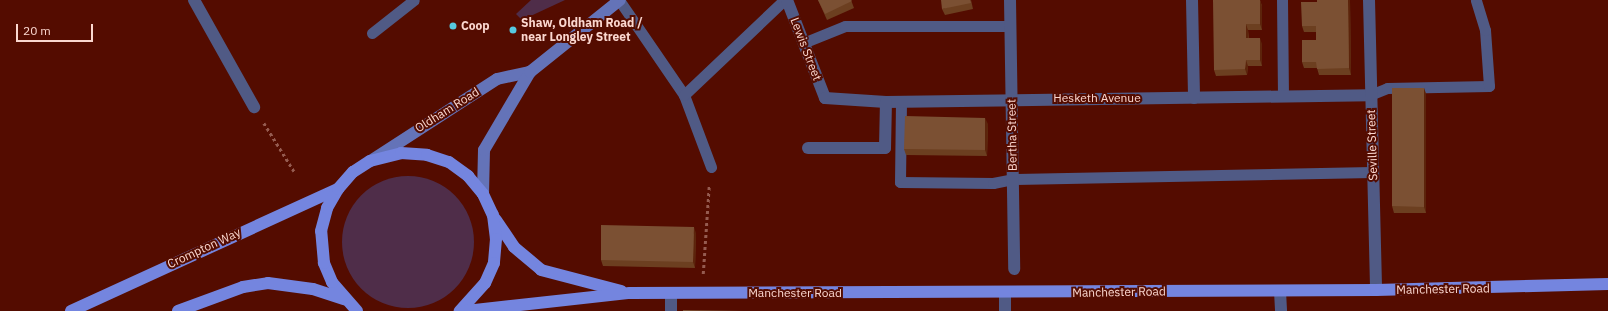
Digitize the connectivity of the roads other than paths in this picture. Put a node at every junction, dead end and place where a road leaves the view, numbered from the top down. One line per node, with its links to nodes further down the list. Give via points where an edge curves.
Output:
1 (194, 0): 23 (street)
2 (414, 0): 12 (lane)
3 (620, 0): 14 (main road, Oldham Road); 15 (lane)
4 (784, 0): 15 (lane)
5 (787, 0): 13 (street, Lewis Street)
6 (1010, 0): 11 (street, Bertha Street)
7 (1192, 0): 20 (street)
8 (1282, 0): 16 (lane)
9 (1369, 0): 17 (street, Seville Street)
10 (1476, 0): 17 (lane, via 1485,30 1489,86 1387,88)
11 (1010, 26): 13 (lane, via 845,26); 19 (street, Bertha Street)
12 (372, 32)
13 (803, 43): 18 (street, Lewis Street)
14 (530, 72): 25 (main road, Oldham Road, via 497,79); 30 (main road, Oldham Road, via 484,150)
15 (684, 95): 26 (lane)
16 (1283, 95): 17 (street, Hesketh Avenue); 20 (street, Hesketh Avenue)
17 (1370, 95): 27 (street, Seville Street)
18 (825, 98): 22 (street, Hesketh Avenue)
19 (1011, 98): 20 (street, Hesketh Avenue); 21 (street, Hesketh Avenue); 28 (street, Bertha Street)
20 (1194, 98)
21 (901, 101): 22 (street, Hesketh Avenue); 28 (lane, via 900,182 993,183)
22 (886, 102): 24 (street, via 885,148)
23 (254, 107)
24 (808, 148)
25 (370, 161): 29 (main road); 30 (main road, via 401,153 427,154 449,162 468,176)
26 (711, 167)
27 (1372, 172): 28 (lane); 34 (street, Seville Street)
28 (1013, 180): 32 (street, Bertha Street)
29 (338, 189): 39 (main road, via 327,208 321,247 332,282); 40 (main road, Crompton Way)
30 (483, 194): 31 (main road)
31 (492, 215): 36 (main road, Manchester Road, via 514,247 541,270); 43 (main road, via 496,239 494,263 485,283)
32 (1014, 269)
33 (1608, 284): 34 (main road, Manchester Road)
34 (1376, 290): 35 (main road, Manchester Road)
35 (1280, 291): 37 (main road, Manchester Road); 47 (street)
36 (630, 293): 38 (main road, Manchester Road); 44 (main road, Manchester Road)
37 (1005, 293): 38 (main road, Manchester Road); 46 (street)
38 (671, 294): 45 (street)
39 (347, 304): 41 (main road, via 313,289 268,283 243,287); 42 (main road)
40 (71, 311)
41 (178, 311)
42 (357, 311)
43 (460, 311)
44 (466, 311)
45 (671, 311)
46 (1005, 311)
47 (1281, 311)

